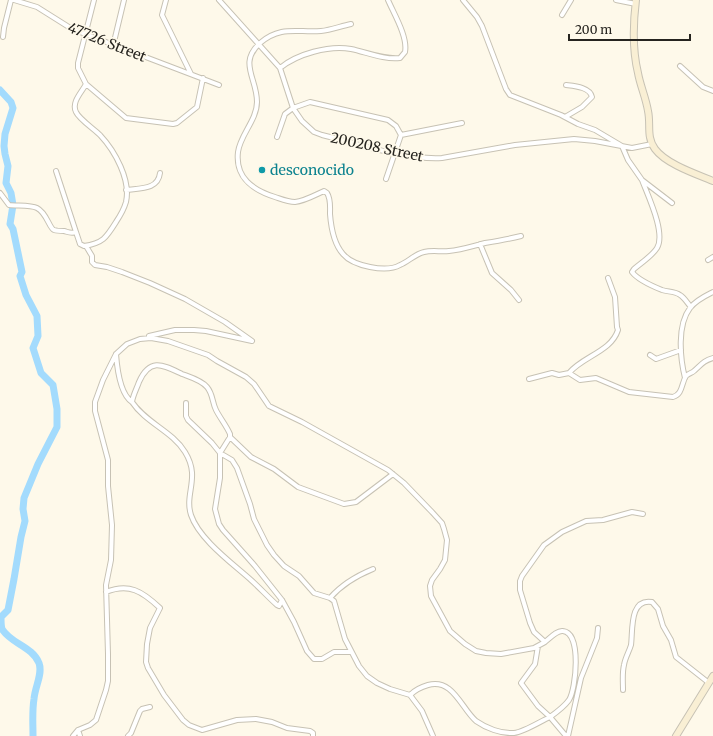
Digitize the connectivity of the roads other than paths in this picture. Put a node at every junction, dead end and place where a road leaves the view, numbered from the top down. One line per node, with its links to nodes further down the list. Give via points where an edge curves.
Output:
1 (11, 0): 15 (street)
2 (14, 0): 14 (street, 47726 Street, via 37,7 65,26)
3 (94, 0): 14 (street)
4 (124, 0): 17 (street)
5 (166, 0): 20 (street, via 162,15)
6 (219, 0): 16 (street, 200208 Street)
7 (388, 0): 19 (street, via 405,42 405,52 400,58 336,49 298,57)
8 (463, 0): 27 (street, via 482,26 510,95)
9 (571, 0): 12 (street)
10 (617, 1): 11 (street)
11 (636, 2): 33 (street, via 633,49 648,110)
12 (562, 15)
13 (351, 24): 16 (street, via 321,31 277,33)
14 (86, 35): 17 (street, 47726 Street); 22 (street, via 78,61 78,68)
15 (3, 37)
16 (260, 44): 19 (street, 200208 Street); 46 (street, via 252,51 249,60 258,102 238,153 239,166 251,186 264,194 289,202 300,201 324,191 327,193 339,249 347,259 357,264 394,268 422,252 452,251)
17 (113, 46): 20 (street, 47726 Street)
18 (680, 66): 25 (street, via 703,87)
19 (280, 68): 26 (street, 200208 Street)
20 (191, 74): 21 (street, 47726 Street)
21 (203, 78): 22 (street, via 198,104 176,124 123,116); 23 (street, 47726 Street)
22 (86, 84): 41 (street, via 75,102 75,111 101,136 112,152 123,176)
23 (219, 85)
24 (566, 85): 27 (street, via 589,91 592,97 582,107)
25 (713, 91)
26 (293, 108): 30 (street, via 312,102 388,120 396,126); 31 (street, via 285,114); 35 (street, 200208 Street, via 314,132)
27 (565, 117): 29 (street)
28 (462, 123): 30 (street)
29 (595, 130): 32 (street); 34 (street)
30 (401, 135): 35 (street)
31 (276, 137)
32 (595, 141): 34 (street, 200208 Street); 35 (street, 200208 Street, via 574,138 546,141 442,158 419,158)
33 (652, 144): 34 (street, 200208 Street, via 632,148); 40 (street, via 659,154 672,163)
34 (622, 146): 39 (street)
35 (395, 153): 38 (street)
36 (56, 171): 44 (street)
37 (160, 173): 41 (street, via 160,179 153,186)
38 (386, 179)
39 (642, 180): 43 (street); 53 (street, via 657,218 659,244 655,251 632,270 633,274 663,290 678,294)
40 (713, 181)
41 (126, 190): 47 (street, via 126,203 113,226 100,243)
42 (0, 193): 44 (street, via 9,205 38,209 45,215 54,231)
43 (672, 204)
44 (76, 232): 47 (street, via 80,244)
45 (521, 236): 46 (street)
46 (480, 244): 52 (street, via 492,273)
47 (87, 248): 54 (street, via 94,265 122,272 185,299 221,319 252,341 206,330 179,329)
48 (713, 257): 49 (street)
49 (708, 260)
50 (608, 278): 59 (street, via 615,297 617,334 609,344)
51 (713, 292): 53 (street, via 700,298)
52 (519, 300)
53 (691, 307): 55 (street, via 682,326)
54 (145, 338): 56 (street, via 126,344); 66 (street, via 168,341 208,355 246,377 269,406)
55 (681, 350): 57 (street, via 656,359); 60 (street)
56 (116, 354): 62 (street, via 126,397); 69 (street, via 103,380 94,408 108,460 112,540)
57 (650, 355)
58 (713, 358): 60 (street, via 705,360)
59 (569, 373): 60 (street, via 580,380 596,378 624,391 669,398 676,397 680,392); 61 (street, via 552,373)
60 (685, 378)
61 (529, 379)
62 (132, 402): 64 (street, via 146,369 158,366 168,368 198,380 207,387); 71 (street, via 145,418 175,440 188,456 193,474 190,513 201,533 277,605 279,606)
63 (186, 403): 65 (street, via 188,420)
64 (230, 437): 65 (street); 66 (street, via 251,457 298,487 344,504 356,502)
65 (220, 453): 70 (street, via 232,460 237,468 254,519 274,555 314,593); 71 (street, via 220,478 215,509 219,524)
66 (393, 474): 74 (street, via 442,523 446,540 445,560 432,580 430,591 432,600 450,631 465,644 486,653 501,654)
67 (643, 514): 73 (street, via 632,512 603,520 586,521 553,537 533,559 522,576 520,590 532,628)
68 (373, 569): 70 (street, via 349,581)
69 (106, 592): 82 (street, via 106,690 96,720); 86 (street, via 126,588 144,595 160,608 150,628 146,653 148,668 176,713 189,725 202,730 237,720 256,719 287,728 310,731)
70 (330, 598): 75 (street, via 336,604 344,639)
71 (282, 600): 75 (street, via 314,659 322,659 334,652)
72 (598, 628): 88 (street, via 581,678)
73 (545, 642): 74 (street); 81 (street, via 559,631 566,631 574,641 576,666 569,700)
74 (538, 646): 81 (street, via 535,664 521,683)
75 (351, 652): 79 (street, via 367,676 390,689)
76 (713, 676): 77 (street)
77 (709, 683): 78 (street, via 679,661 658,608 652,602 646,601 639,605 632,618); 89 (street)
78 (623, 690)
79 (410, 695): 81 (street, via 420,687 440,684 450,690 476,720 493,730 507,733 518,732); 87 (street, via 422,711)
80 (150, 707): 85 (street, via 140,711)
81 (550, 717): 88 (street)
82 (78, 730): 83 (street); 84 (street)
83 (73, 736)
84 (80, 736)
85 (128, 736)
86 (313, 736)
87 (433, 736)
88 (567, 736)
89 (676, 736)

